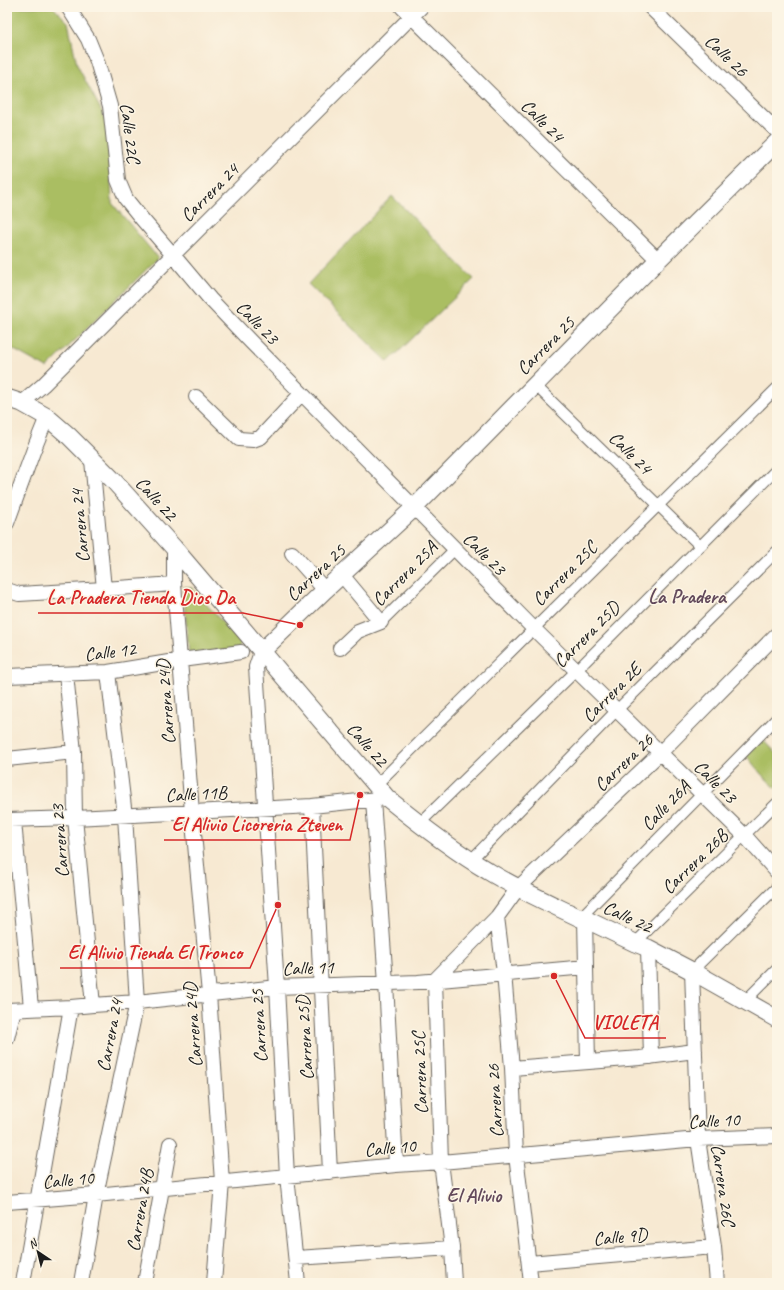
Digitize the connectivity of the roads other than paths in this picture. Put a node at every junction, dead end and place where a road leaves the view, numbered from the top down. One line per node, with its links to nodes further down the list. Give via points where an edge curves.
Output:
1 (68, 7): 6 (street, Calle 22C, via 88,39 100,68 110,106 118,180 126,199)
2 (650, 7): 4 (street, Calle 26)
3 (412, 10): 6 (street, Carrera 24); 7 (street, Calle 24)
4 (777, 131)
5 (777, 142): 7 (street, Carrera 25)
6 (173, 255): 10 (street, Calle 23, via 210,299); 12 (street, Carrera 24, via 43,385)
7 (658, 260): 8 (street, Carrera 25)
8 (535, 385): 16 (street, Calle 24); 17 (street, Carrera 25)
9 (777, 388): 16 (street, Carrera 25C)
10 (301, 394): 11 (street, via 261,437 253,440 239,439); 17 (street, Calle 23)
11 (196, 397)
12 (14, 401): 13 (street, Calle 22)
13 (47, 418): 14 (street, Calle 22); 18 (street)
14 (92, 460): 20 (street, Calle 22); 26 (street, Carrera 24)
15 (777, 469): 19 (street, Carrera 25D)
16 (658, 506): 19 (street, Calle 24); 30 (street, Carrera 25C)
17 (414, 508): 21 (street, Calle 23); 24 (street, Carrera 25)
18 (8, 517)
19 (700, 546): 36 (street, Carrera 25D)
20 (174, 548): 25 (street, Carrera 24D); 34 (street, Calle 22)
21 (454, 550): 29 (street, Carrera 25A); 30 (street, Calle 23)
22 (777, 551): 40 (street, Carrera 2E)
23 (292, 553): 28 (street)
24 (342, 575): 28 (street, Carrera 25); 29 (street)
25 (174, 584): 26 (street); 35 (street, Carrera 24D)
26 (104, 589): 27 (street, via 19,594)
27 (7, 590)
28 (325, 590): 34 (street, Carrera 25)
29 (381, 622): 32 (street, Carrera 25A, via 358,631)
30 (534, 630): 36 (street, Calle 23); 45 (street, Carrera 25C)
31 (777, 634): 43 (street, Carrera 26)
32 (340, 648)
33 (241, 652): 35 (street, Calle 12)
34 (262, 652): 45 (street, Calle 22); 49 (street, Carrera 25, via 256,667)
35 (181, 660): 37 (street, Calle 12); 50 (street, Carrera 24D)
36 (576, 671): 40 (street, Calle 23); 54 (street, Carrera 25D)
37 (108, 672): 38 (street, Calle 12); 51 (street, Carrera 24)
38 (66, 674): 39 (street, Calle 12); 42 (street, Carrera 23)
39 (7, 676)
40 (616, 711): 43 (street, Calle 23); 56 (street, Carrera 2E)
41 (777, 718): 46 (street, Calle 26A)
42 (74, 752): 44 (street); 52 (street, Carrera 23)
43 (660, 753): 46 (street, Calle 23); 59 (street, Carrera 26)
44 (7, 759)
45 (378, 794): 48 (street, Calle 11B); 54 (street, Calle 22); 68 (street)
46 (702, 794): 55 (street, Calle 23); 61 (street, Calle 26A)
47 (777, 803): 55 (street, Carrera 26B)
48 (312, 806): 49 (street, Calle 11B); 69 (street, Carrera 25D)
49 (266, 808): 50 (street, Calle 11B); 70 (street, Carrera 25)
50 (192, 812): 51 (street, Calle 11B); 71 (street, Carrera 24D)
51 (125, 816): 52 (street, Calle 11B); 73 (street, Carrera 24)
52 (75, 818): 53 (street, Calle 11B); 74 (street, Carrera 23)
53 (10, 821): 76 (street)
54 (419, 824): 56 (street, Calle 22)
55 (745, 836): 57 (street, Calle 23); 62 (street, Carrera 26B)
56 (471, 860): 59 (street, Calle 22)
57 (777, 872)
58 (777, 887): 65 (street)
59 (518, 888): 60 (street, Carrera 26); 61 (street, Calle 22)
60 (497, 917): 66 (street, Carrera 26); 67 (street, Carrera 26)
61 (583, 919): 62 (street, Calle 22); 63 (street)
62 (641, 946): 65 (street, Calle 22); 81 (street)
63 (586, 967): 66 (street, Calle 11); 82 (street)
64 (777, 970): 72 (street)
65 (692, 971): 72 (street, Calle 22); 80 (street, Carrera 26C)
66 (504, 973): 67 (street, Calle 11); 83 (street, Carrera 26)
67 (434, 980): 68 (street, Calle 11); 88 (street, Carrera 25C)
68 (386, 983): 69 (street, Calle 11); 89 (street)
69 (321, 985): 70 (street, Calle 11); 90 (street, Carrera 25D)
70 (277, 987): 71 (street, Calle 11); 91 (street, Carrera 25)
71 (209, 994): 73 (street, Calle 11); 92 (street, Carrera 24D)
72 (746, 1001): 78 (street, Calle 22)
73 (137, 1002): 74 (street, Calle 11); 94 (street, Carrera 24)
74 (93, 1004): 75 (street, Calle 11)
75 (71, 1007): 76 (street, Calle 11); 95 (street)
76 (30, 1008): 77 (street, Calle 11)
77 (10, 1010): 79 (street)
78 (777, 1019)
79 (7, 1038)
80 (695, 1051): 81 (street); 85 (street, Carrera 26C)
81 (651, 1057): 82 (street)
82 (588, 1062): 83 (street)
83 (512, 1068): 87 (street, Carrera 26)
84 (777, 1136): 85 (street, Calle 10)
85 (698, 1139): 87 (street, Calle 10); 97 (street, Carrera 26C)
86 (170, 1144): 93 (street, Carrera 24B)
87 (516, 1156): 88 (street, Calle 10); 100 (street, Carrera 26)
88 (441, 1162): 89 (street, Calle 10); 98 (street, Carrera 25C)
89 (396, 1165): 90 (street, Calle 10)
90 (330, 1172): 91 (street, Calle 10)
91 (287, 1176): 92 (street, Calle 10); 99 (street, Carrera 25)
92 (222, 1182): 93 (street, Calle 10); 104 (street, Carrera 24D)
93 (161, 1189): 94 (street, Calle 10); 103 (street, Carrera 24B)
94 (96, 1195): 95 (street, Calle 10); 102 (street, Carrera 24)
95 (38, 1200): 96 (street, Calle 10); 101 (street)
96 (7, 1202)
97 (714, 1247): 100 (street, Calle 9D); 108 (street, Carrera 26C)
98 (452, 1248): 99 (street); 106 (street, Carrera 25C)
99 (296, 1258): 105 (street, Carrera 25)
100 (529, 1263): 107 (street, Carrera 26)
101 (23, 1283)
102 (81, 1283)
103 (145, 1283)
104 (214, 1283)
105 (298, 1283)
106 (454, 1283)
107 (531, 1283)
108 (716, 1283)

